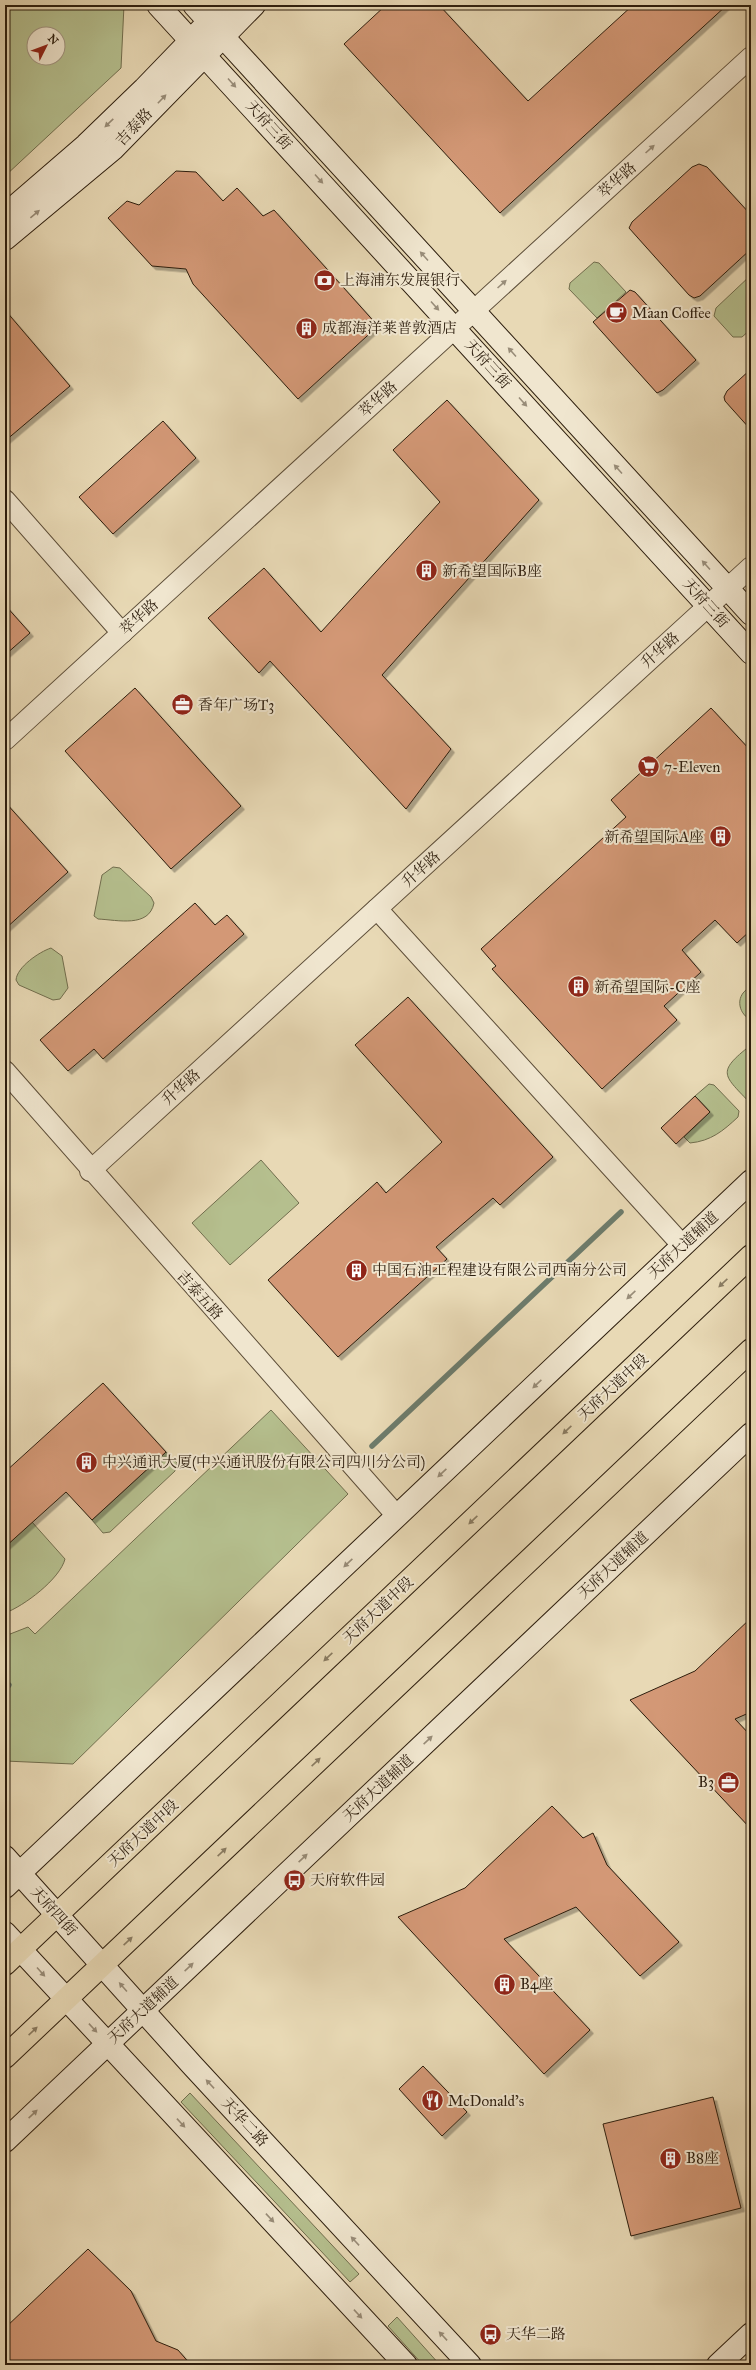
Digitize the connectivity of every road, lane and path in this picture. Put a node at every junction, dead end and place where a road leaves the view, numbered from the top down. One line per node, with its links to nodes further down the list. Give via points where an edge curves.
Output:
1 (158, 5): 6 (street, 天府三街)
2 (194, 5): 5 (street, 天府三街)
3 (225, 5): 5 (street, 吉泰路)
4 (254, 5): 5 (street, 吉泰路)
5 (216, 28): 6 (street, 吉泰路); 10 (street, 天府三街, one-way to 5)
6 (198, 47): 8 (street, 吉泰路, one-way to 8, via 144,89 86,145); 9 (street, 吉泰路, one-way to 6, via 113,149); 11 (street, 天府三街, one-way to 11)
7 (751, 57): 10 (street, 萃华路, one-way to 7)
8 (5, 215)
9 (5, 239)
10 (474, 310): 11 (street, 萃华路); 14 (street, 天府三街, one-way to 10)
11 (455, 328): 15 (street, 天府三街, one-way to 15); 17 (street, 萃华路)
12 (5, 500): 17 (street)
13 (751, 567): 14 (street, 升华路)
14 (727, 588): 15 (street, 升华路); 16 (street, 天府三街)
15 (708, 606): 18 (street, 天府三街); 20 (street, 升华路)
16 (751, 614)
17 (122, 633): 19 (street, 萃华路)
18 (751, 653)
19 (5, 740)
20 (377, 909): 22 (street, 升华路); 24 (street)
21 (5, 1072): 22 (street, 吉泰五路)
22 (90, 1171): 28 (street, 吉泰五路)
23 (751, 1181): 24 (street, 天府大道辅道)
24 (683, 1246): 28 (street, 天府大道辅道, one-way to 28)
25 (751, 1256): 31 (main road, 天府大道中段, one-way to 31)
26 (751, 1350): 34 (main road, one-way to 26)
27 (751, 1434): 36 (street, 天府大道辅道, one-way to 27)
28 (397, 1516): 30 (street, 天府大道辅道, one-way to 30)
29 (5, 1857): 30 (street, 天府四街)
30 (12, 1880): 31 (street, 天府四街)
31 (57, 1914): 33 (main road, 天府大道中段); 34 (street, 天府四街)
32 (5, 1932): 33 (street)
33 (13, 1956): 35 (street, one-way to 35)
34 (103, 1965): 35 (main road); 36 (street, 天华二路, one-way to 34)
35 (66, 2000): 37 (street, one-way to 37); 38 (main road, one-way to 35)
36 (143, 2010): 37 (street, 天府大道辅道); 42 (street, 天华二路, one-way to 36)
37 (107, 2044): 39 (street, 天府大道辅道, one-way to 37); 41 (street, one-way to 41)
38 (5, 2058)
39 (5, 2141)
40 (751, 2334): 43 (street)
41 (406, 2365)
42 (470, 2365)
43 (718, 2365)

